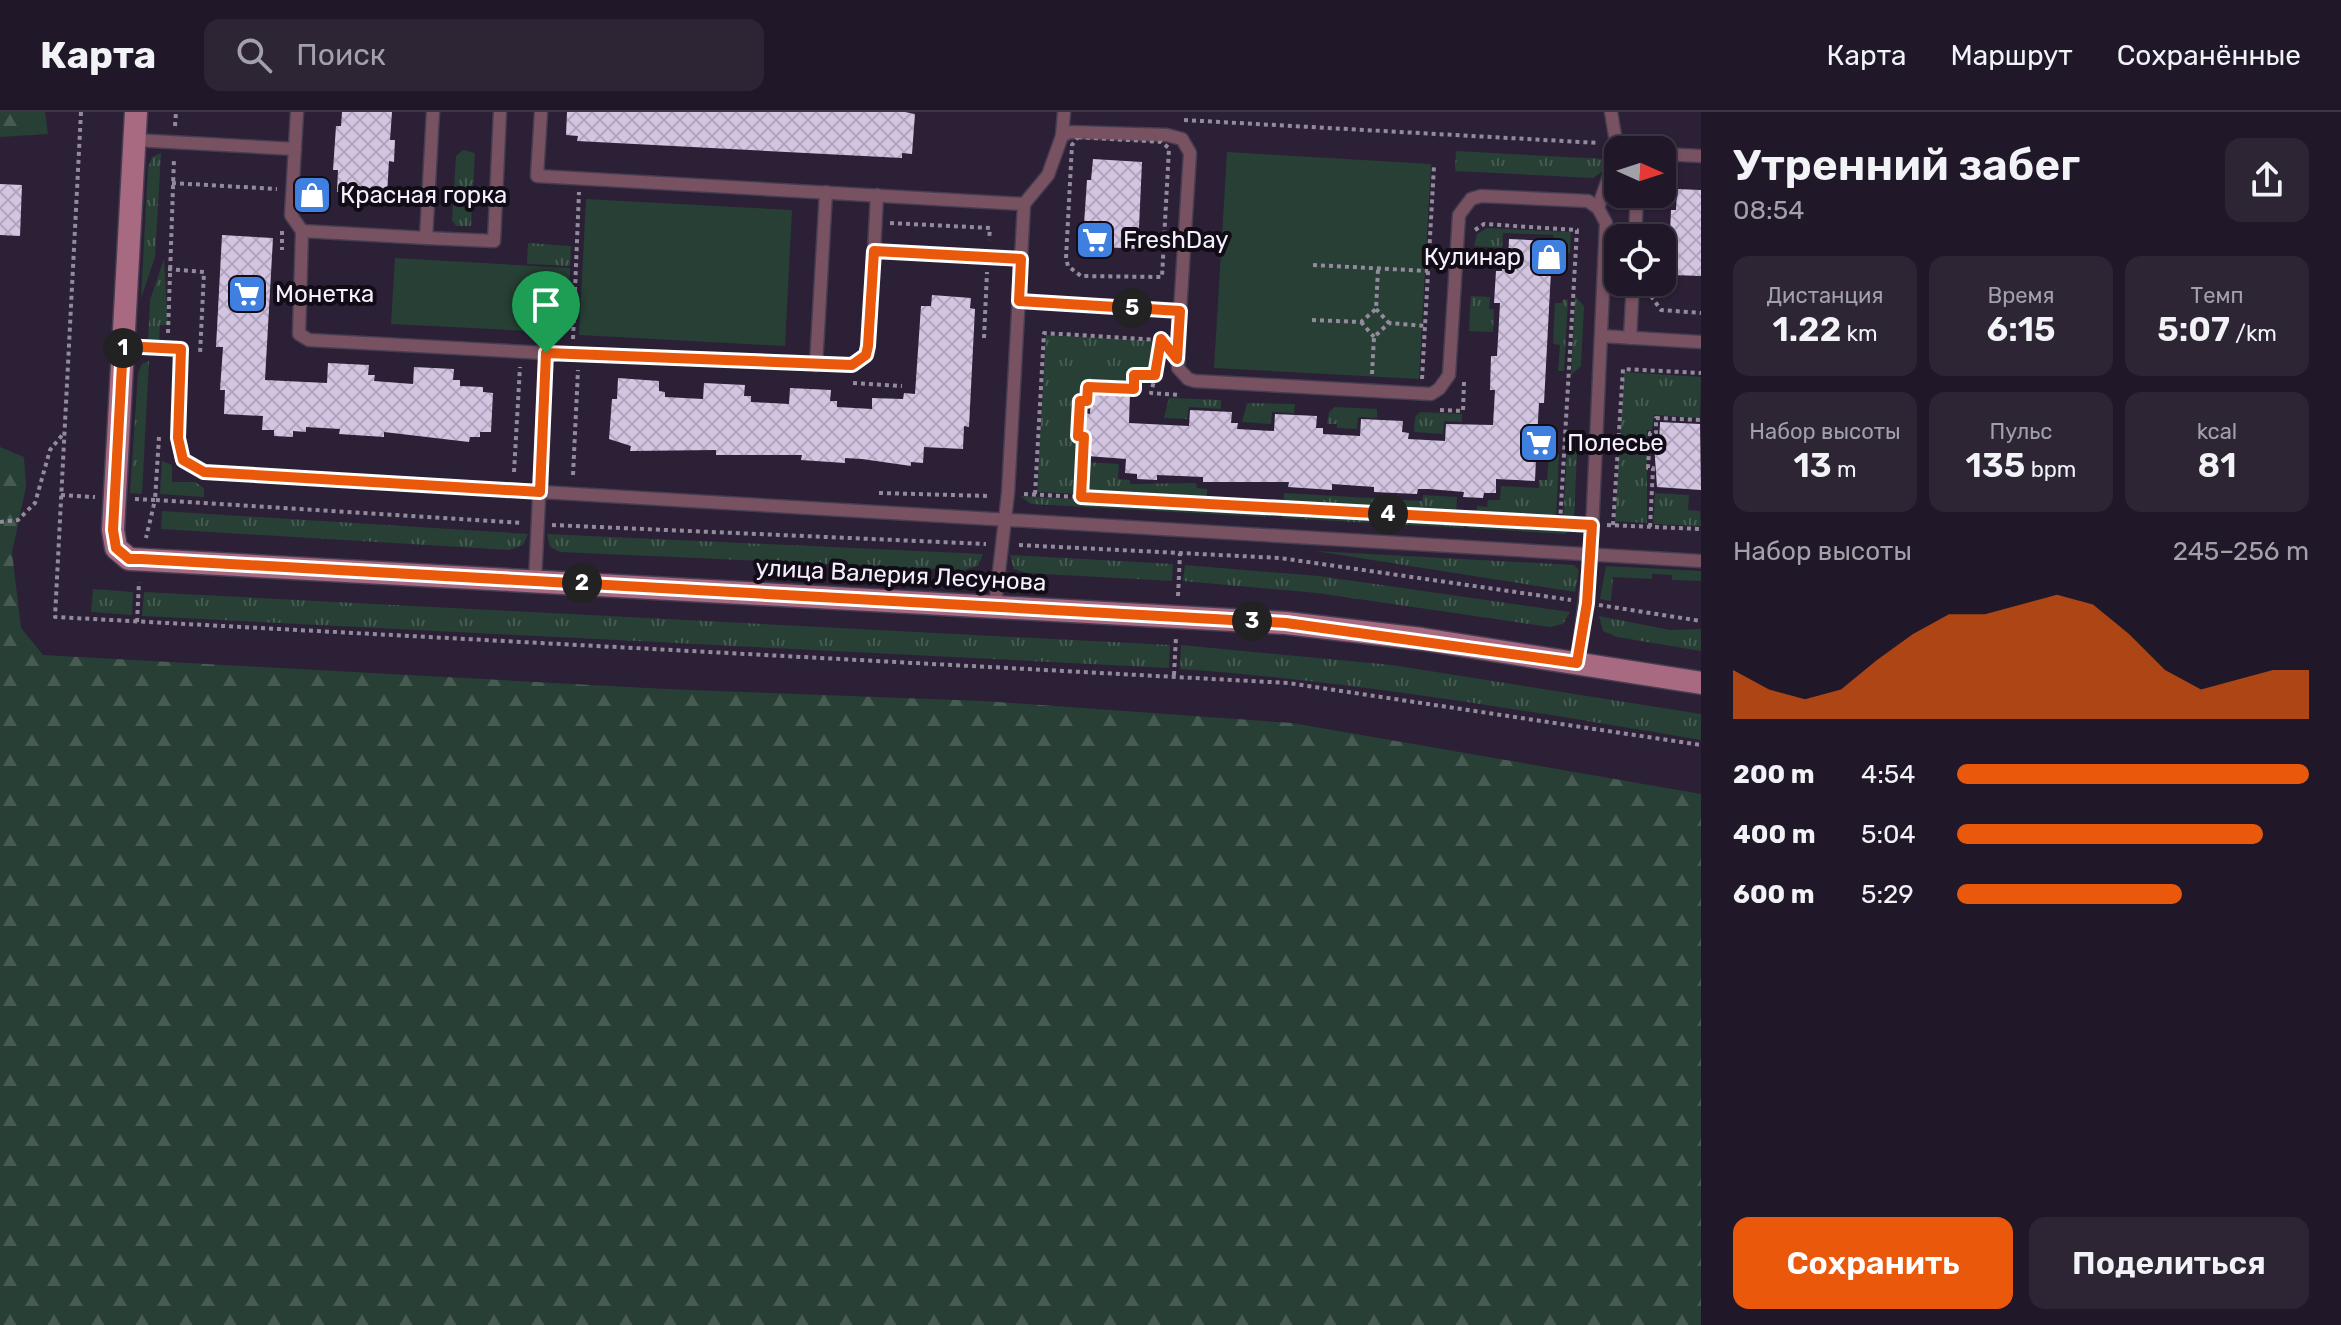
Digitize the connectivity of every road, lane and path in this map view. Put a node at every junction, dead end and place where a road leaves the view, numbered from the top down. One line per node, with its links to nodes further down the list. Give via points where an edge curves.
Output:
1 (136, 112): 11 (main road)
2 (297, 112): 13 (lane)
3 (433, 112): 27 (lane)
4 (500, 112): 27 (lane, via 494,241)
5 (541, 112): 17 (lane, via 537,176)
6 (1064, 112): 9 (lane)
7 (1611, 112): 10 (lane)
8 (1177, 119): 12 (path)
9 (1062, 136): 23 (lane, via 1048,175); 41 (lane, via 1079,131 1175,136 1188,145)
10 (1615, 136)
11 (134, 140): 13 (lane); 52 (main road)
12 (1604, 141)
13 (295, 149): 26 (lane, via 291,215)
14 (1676, 151): 15 (lane)
15 (1701, 156)
16 (1434, 166): 36 (path)
17 (579, 177): 20 (lane); 54 (path, via 572,335)
18 (172, 183): 19 (path)
19 (284, 189)
20 (826, 192): 22 (lane); 59 (lane)
21 (1604, 192): 24 (lane)
22 (877, 195): 23 (lane); 29 (lane)
23 (1024, 204): 32 (lane)
24 (1598, 208): 47 (lane, via 1606,223); 55 (lane, via 1588,201 1481,196 1464,205 1459,215 1449,375 1431,394 1195,381 1182,374)
25 (282, 217): 30 (path)
26 (302, 231): 27 (lane); 53 (lane, via 297,329 304,338)
27 (426, 238)
28 (1472, 240): 82 (path, via 1484,224 1577,230)
29 (874, 251): 32 (lane); 59 (lane, via 866,355 852,365)
30 (282, 258)
31 (1066, 258): 31 (path, via 1081,276 1162,277 1167,145 1074,140)
32 (1021, 259): 39 (lane)
33 (1313, 265): 35 (path)
34 (168, 269): 56 (path, via 204,272)
35 (1378, 269): 36 (path); 40 (path)
36 (1428, 271): 46 (path)
37 (1632, 296): 49 (lane)
38 (1652, 296): 42 (path, via 1661,310)
39 (1019, 301): 41 (lane); 77 (lane)
40 (1376, 309): 44 (path); 45 (path)
41 (1180, 311): 55 (lane)
42 (1701, 313)
43 (1312, 320): 44 (path)
44 (1361, 322): 48 (path)
45 (1389, 323): 46 (path); 48 (path)
46 (1426, 326): 64 (path, via 1422,382)
47 (1601, 336): 49 (lane); 83 (lane)
48 (1374, 337): 62 (path)
49 (1630, 338): 51 (lane)
50 (1161, 339): 55 (path); 61 (path); 78 (path, via 1044,333)
51 (1701, 342)
52 (123, 346): 75 (lane, via 181,349 178,438 183,460 204,472); 89 (main road, улица Валерия Лесунова, via 113,530 116,548 129,559)
53 (546, 353): 54 (lane); 72 (lane)
54 (576, 354): 59 (lane); 73 (path)
55 (1177, 359)
56 (200, 363)
57 (505, 364): 58 (path)
58 (520, 365)
59 (816, 365)
60 (1701, 373): 84 (path, via 1623,369)
61 (1155, 375): 67 (path, via 1151,393); 79 (path, via 1134,375 1134,389 1088,387 1087,401 1080,401)
62 (1372, 380)
63 (1465, 380): 68 (path, via 1463,411)
64 (1409, 381)
65 (840, 382): 66 (path)
66 (902, 386)
67 (1182, 395)
68 (1432, 409)
69 (1701, 420): 85 (path, via 1656,418 1648,468 1653,468)
70 (64, 432): 81 (path, via 50,450 35,503 18,520)
71 (499, 471): 72 (path)
72 (540, 474): 73 (path); 75 (lane)
73 (573, 475): 74 (path)
74 (588, 476)
75 (540, 492): 80 (lane); 89 (lane)
76 (873, 492): 77 (path, via 984,499 993,492)
77 (1008, 493): 78 (path); 80 (lane)
78 (1035, 494): 79 (path)
79 (1081, 497): 82 (path)
80 (1005, 520): 87 (lane); 90 (lane)
81 (0, 522)
82 (1560, 523): 83 (path)
83 (1592, 525): 84 (path); 87 (lane)
84 (1613, 525): 85 (path)
85 (1650, 527): 86 (path)
86 (1701, 529)
87 (1591, 553): 88 (lane); 91 (lane)
88 (1701, 561)
89 (535, 581): 90 (main road, улица Валерия Лесунова)
90 (995, 606): 91 (main road, улица Валерия Лесунова, via 1286,623)
91 (1577, 663): 92 (main road, улица Валерия Лесунова)
92 (1701, 683)

